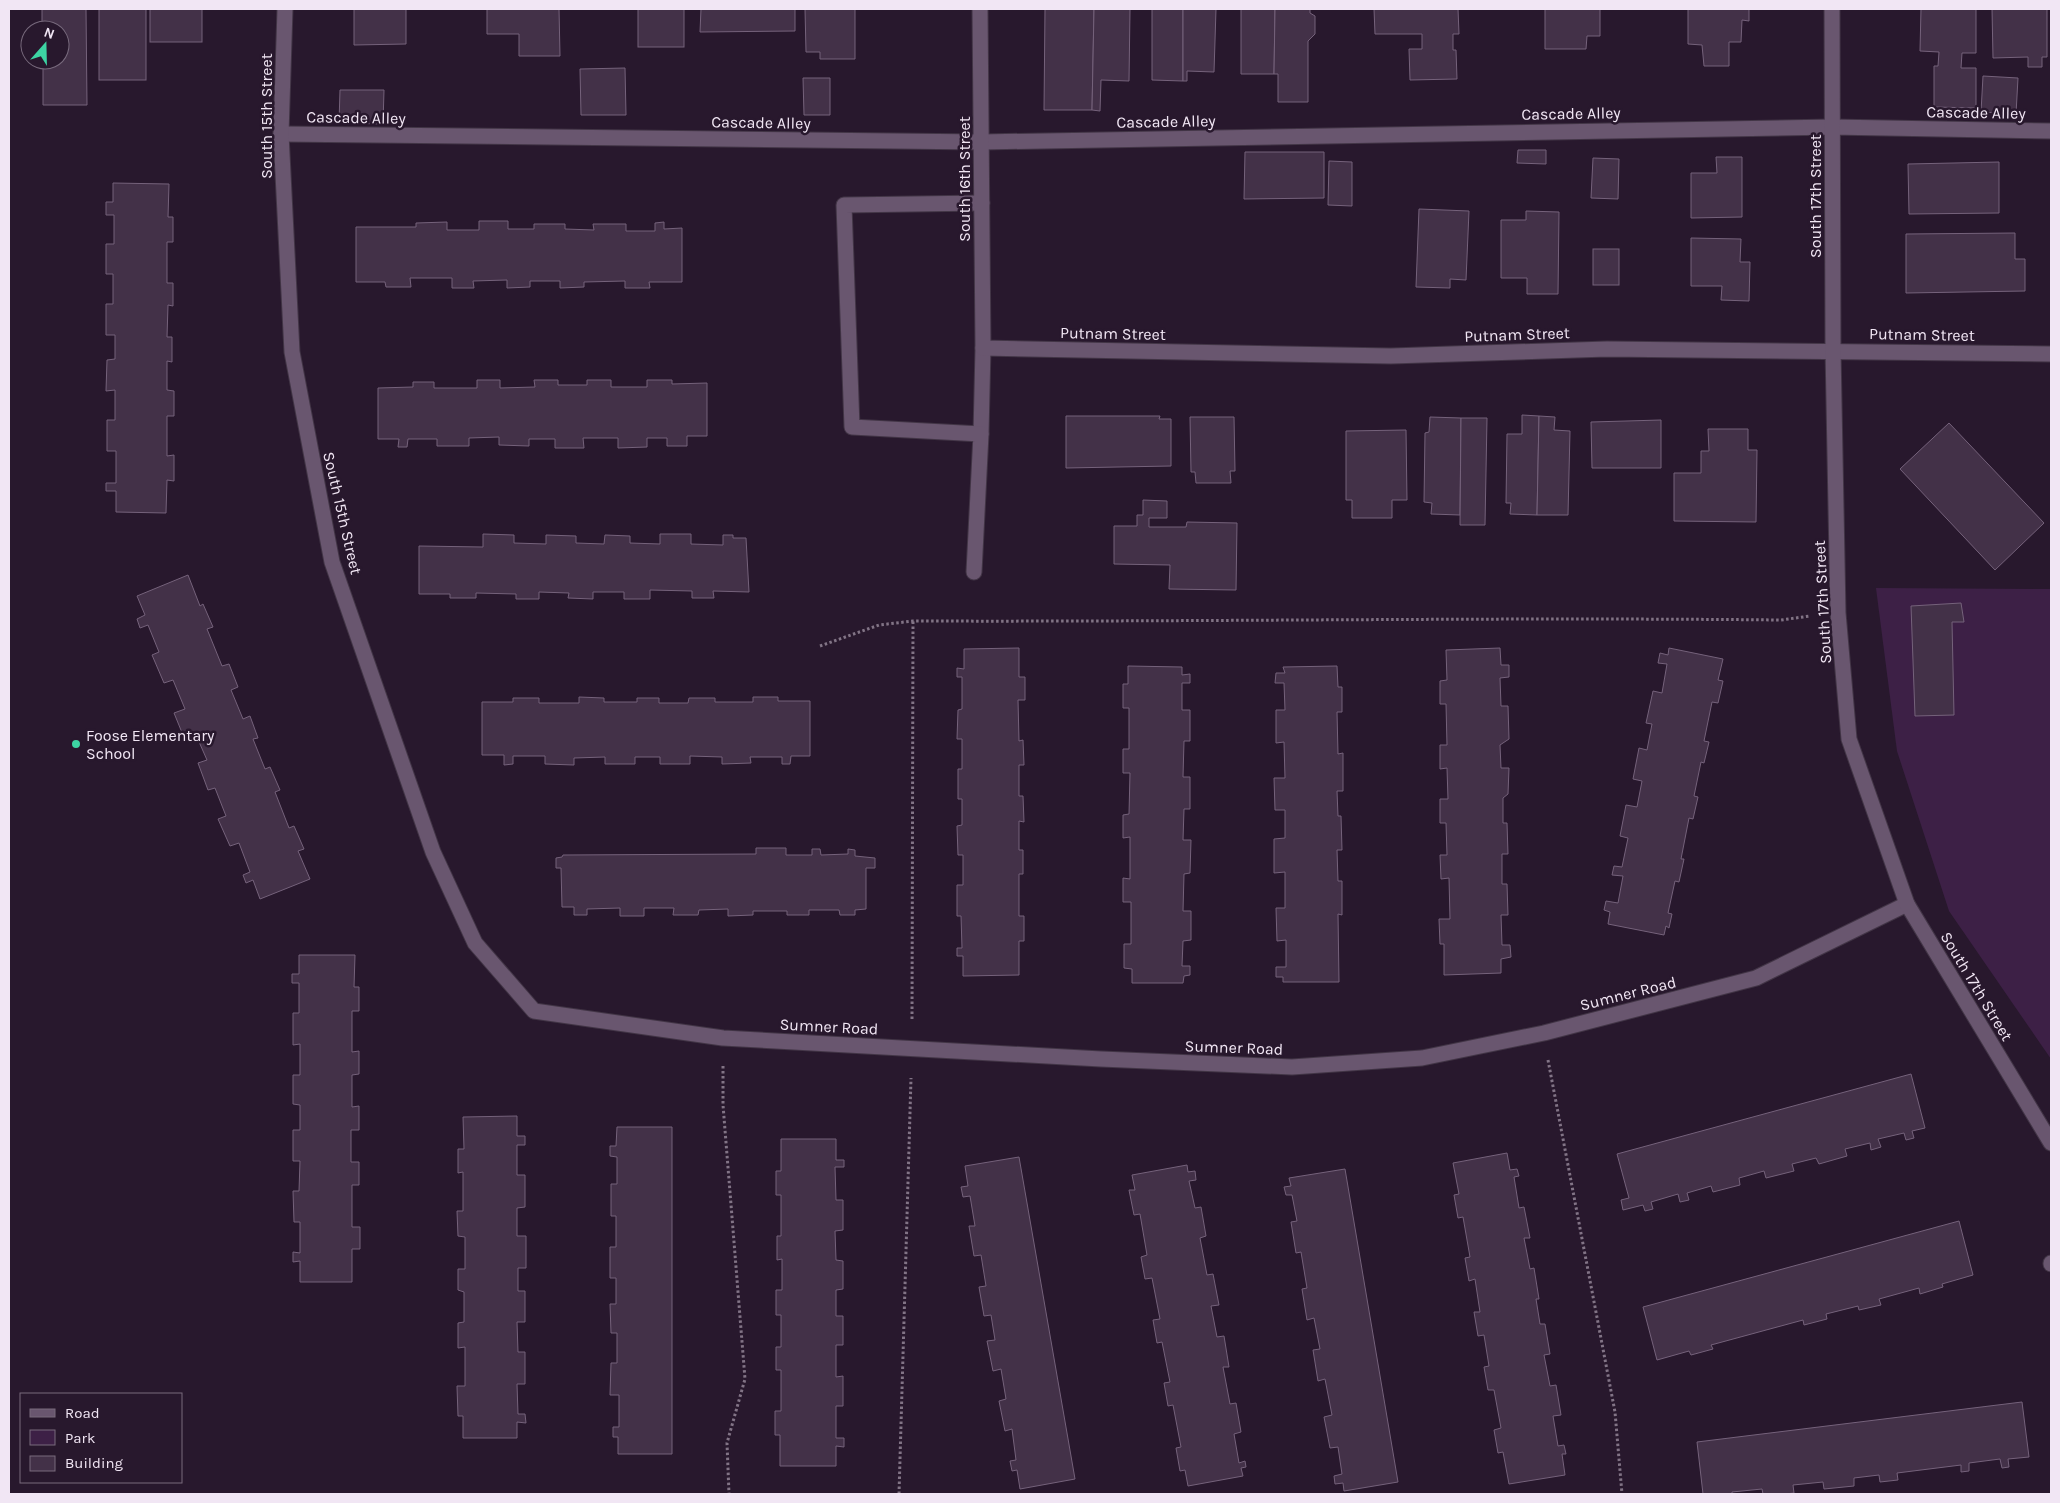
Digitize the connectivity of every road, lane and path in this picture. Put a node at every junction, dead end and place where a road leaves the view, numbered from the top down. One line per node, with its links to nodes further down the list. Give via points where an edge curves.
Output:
1 (285, 9): 6 (street, South 15th Street)
2 (980, 9): 7 (street, South 16th Street)
3 (1832, 9): 4 (street, South 17th Street)
4 (1832, 127): 5 (street, Cascade Alley); 7 (street, Cascade Alley); 10 (street, South 17th Street)
5 (2051, 131)
6 (281, 134): 7 (street, Cascade Alley); 17 (street, South 15th Street, via 292,352 332,562 433,852 475,943)
7 (982, 142): 8 (street, South 16th Street)
8 (982, 203): 9 (street, South 16th Street); 12 (street, via 844,205 852,427)
9 (983, 348): 10 (street, Putnam Street, via 1391,356 1607,349); 12 (street, South 16th Street)
10 (1833, 350): 11 (street, Putnam Street); 14 (street, South 17th Street)
11 (2051, 354)
12 (981, 434): 13 (street, South 16th Street)
13 (974, 572)
14 (1838, 613): 15 (path, via 1782,620 913,621 880,625); 16 (street, South 17th Street, via 1850,739)
15 (820, 646)
16 (1907, 904): 18 (street, Sumner Road, via 1756,978); 20 (street, South 17th Street)
17 (534, 1011): 19 (street, Sumner Road)
18 (1544, 1033): 19 (street, Sumner Road, via 1422,1058 1292,1067); 22 (path, via 1615,1412)
19 (723, 1038): 21 (path, via 723,1105 745,1379 727,1443)
20 (2051, 1143)
21 (729, 1494)
22 (1622, 1494)

